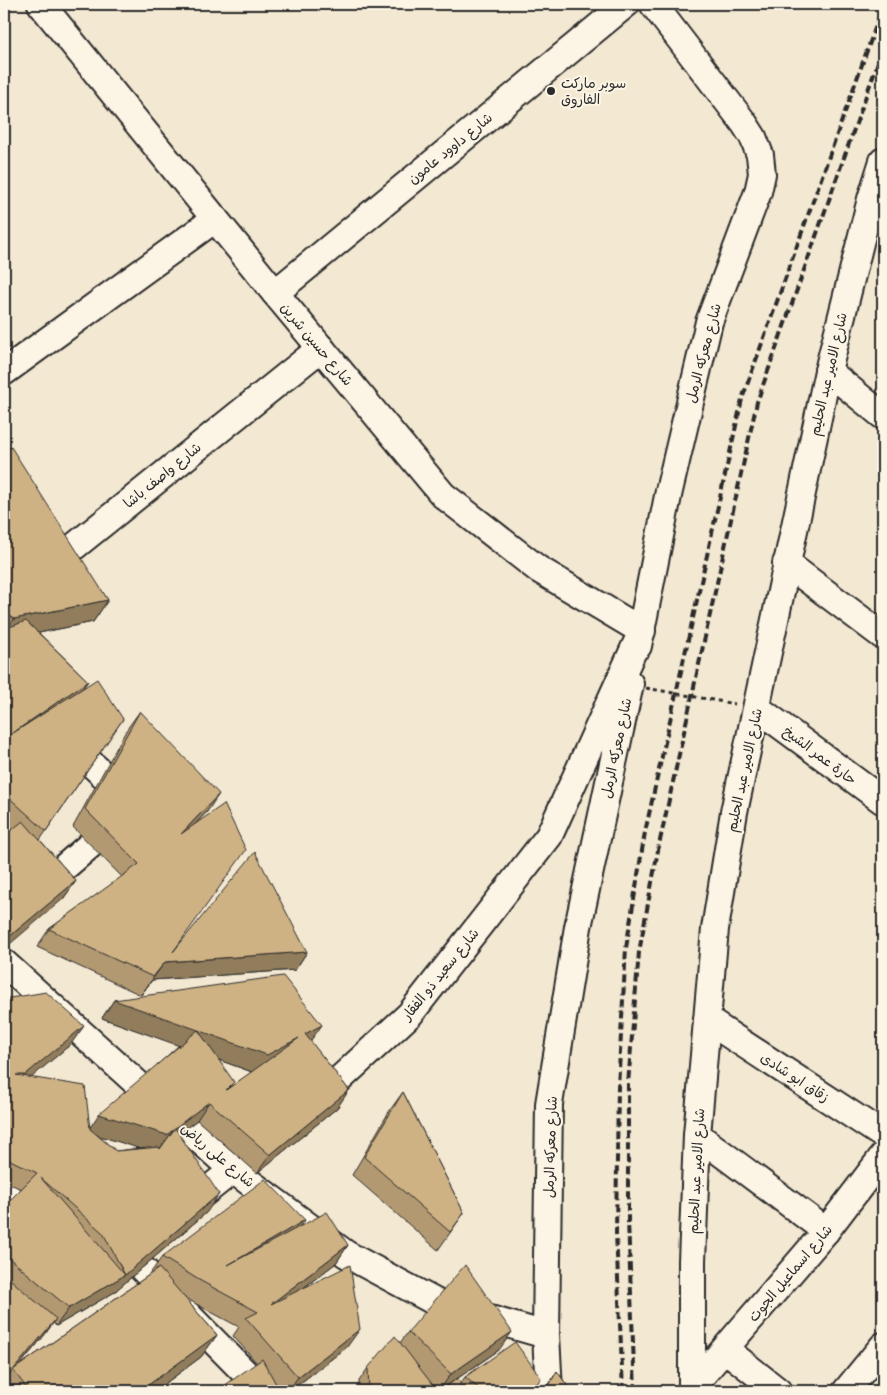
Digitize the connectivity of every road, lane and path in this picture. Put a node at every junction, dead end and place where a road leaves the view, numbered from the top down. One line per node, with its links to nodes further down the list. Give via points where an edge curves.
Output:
1 (41, 4): 6 (street, شارع حسين شرين)
2 (626, 4): 7 (street, شارع داوود عامون)
3 (653, 4): 14 (street, شارع معركه الرمل, via 744,123 760,155 762,174 708,322 669,491)
4 (883, 161): 5 (street, شارع الامير عبد الحليم)
5 (877, 203): 9 (street, شارع الامير عبد الحليم)
6 (215, 219): 7 (street, شارع حسين شرين); 10 (street)
7 (275, 292): 8 (street, شارع حسين شرين)
8 (321, 348): 13 (street, شارع واصف باشا); 14 (street, شارع حسين شرين, via 443,495 538,570)
9 (828, 371): 11 (street); 12 (street, شارع الامير عبد الحليم)
10 (4, 372)
11 (883, 416)
12 (786, 564): 15 (street); 17 (street, شارع الامير عبد الحليم)
13 (4, 603)
14 (642, 631): 26 (street, شارع سعيد ذو الفقار, via 549,836 410,1014); 32 (street, شارع معركه الرمل, via 578,927 549,1104)
15 (883, 636)
16 (646, 688): 17 (path, bridge)
17 (746, 706): 19 (street, حارة عمر الشيخ); 22 (street, شارع الامير عبد الحليم, via 734,812 715,929)
18 (46, 720): 20 (street, via 140,809)
19 (883, 802)
20 (4, 919)
21 (4, 963): 26 (street, شارع على رياض)
22 (707, 1020): 23 (street, شارع الامير عبد الحليم); 24 (street, زقاق ابو شادى)
23 (697, 1135): 29 (street); 35 (street, شارع الامير عبد الحليم, via 692,1261)
24 (883, 1135)
25 (883, 1156): 29 (street, شارع اسماعيل الجوت)
26 (232, 1170): 28 (street, شارع سعيد ذو الفقار); 32 (street, شارع على رياض, via 346,1254 441,1305)
27 (7, 1191): 30 (street)
28 (166, 1224)
29 (826, 1231): 34 (street, شارع اسماعيل الجوت)
30 (55, 1240)
31 (127, 1255): 36 (street)
32 (546, 1335): 37 (street, شارع معركه الرمل)
33 (883, 1346): 39 (street)
34 (725, 1349): 35 (street, شارع اسماعيل الجوت); 38 (street)
35 (692, 1389)
36 (264, 1391)
37 (549, 1391)
38 (778, 1391)
39 (846, 1391)

